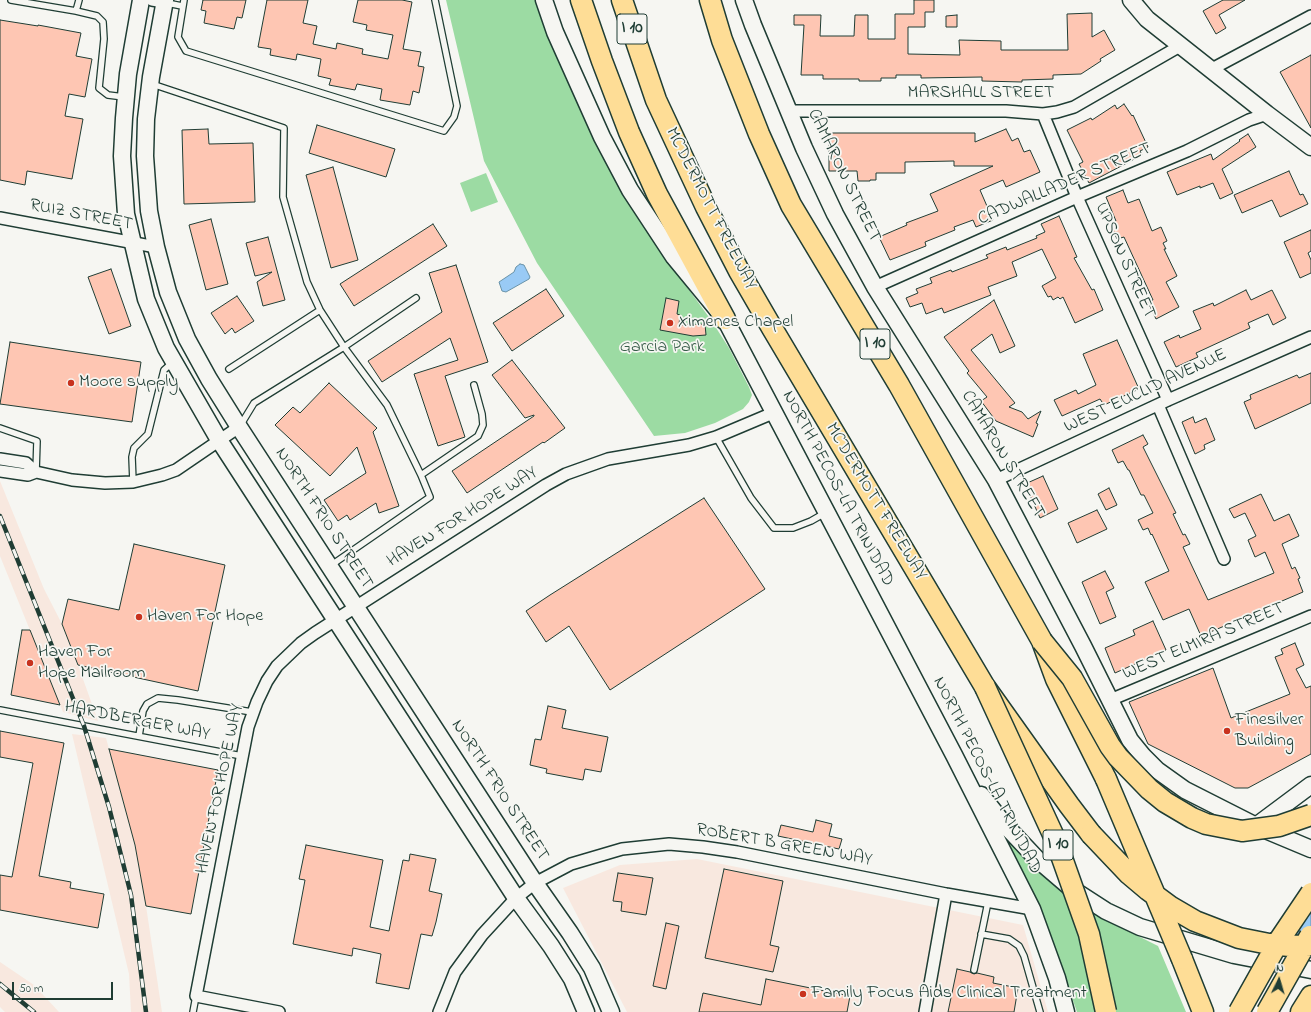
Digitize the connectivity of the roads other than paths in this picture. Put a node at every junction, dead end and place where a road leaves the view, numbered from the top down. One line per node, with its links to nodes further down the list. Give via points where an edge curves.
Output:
1 (11, 0): 13 (lane)
2 (79, 0): 13 (lane)
3 (141, 0): 18 (main road)
4 (435, 0): 12 (lane, via 457,106 454,117 444,131 186,51 178,37)
5 (544, 0): 30 (main road, NORTH PECOS-LA TRINIDAD, via 555,32 602,138 630,190 674,258)
6 (581, 0): 30 (highway, via 627,125 657,194)
7 (622, 0): 56 (highway, MCDERMOTT FREEWAY / I 10, via 656,100 706,208 739,271)
8 (710, 0): 55 (highway, I 10, via 722,40 759,134 791,205 899,384)
9 (744, 0): 19 (main road, CAMARON STREET)
10 (1131, 0): 15 (main road, via 1147,18)
11 (160, 1): 12 (lane); 17 (main road, NORTH FRIO STREET)
12 (183, 3)
13 (76, 11): 18 (lane, via 97,16 103,22 104,39 99,88 108,94)
14 (1311, 16): 16 (street)
15 (1180, 46): 16 (main road); 20 (street, MARSHALL STREET, via 1074,107)
16 (1210, 70): 21 (main road)
17 (150, 83): 26 (main road, NORTH FRIO STREET, via 145,156 149,211); 29 (lane, via 284,128 283,197 307,282)
18 (126, 97): 25 (main road, via 122,156 126,214)
19 (789, 111): 20 (street, MARSHALL STREET, via 999,111); 27 (main road, CAMARON STREET, via 836,214)
20 (1043, 114): 23 (street, UPSON STREET)
21 (1267, 114): 22 (main road); 23 (street, CADWALLADER STREET)
22 (1311, 147)
23 (1077, 197): 27 (street, CADWALLADER STREET); 36 (street, UPSON STREET)
24 (0, 218): 25 (street, RUIZ STREET)
25 (133, 243): 26 (street, RUIZ STREET); 33 (main road, via 146,298)
26 (156, 247): 39 (main road, NORTH FRIO STREET, via 168,292 186,339)
27 (875, 286): 47 (main road, CAMARON STREET)
28 (416, 298): 32 (lane)
29 (320, 310): 32 (lane); 34 (lane)
30 (725, 319): 38 (main road, NORTH PECOS-LA TRINIDAD)
31 (1311, 337): 36 (street, WEST EUCLID AVENUE)
32 (344, 347): 39 (lane, via 254,403); 46 (lane, via 387,405)
33 (173, 362): 42 (main road); 48 (lane, via 164,370 148,434 134,448)
34 (228, 369)
35 (474, 385): 46 (lane, via 483,425 478,436)
36 (1168, 400): 37 (street, WEST EUCLID AVENUE)
37 (1158, 405): 47 (street, WEST EUCLID AVENUE); 50 (street)
38 (774, 413): 41 (street, HAVEN FOR HOPE WAY); 49 (main road, NORTH PECOS-LA TRINIDAD)
39 (239, 427): 42 (street); 51 (main road, NORTH FRIO STREET)
40 (0, 428): 45 (lane, via 37,441)
41 (716, 437): 49 (lane, via 751,498 774,528 793,528); 52 (street, HAVEN FOR HOPE WAY, via 689,445 608,459 566,474)
42 (219, 440): 48 (street, via 176,470); 54 (main road)
43 (0, 459): 45 (street, via 26,463)
44 (0, 471): 45 (street, via 28,476)
45 (36, 472): 48 (street, via 72,480)
46 (421, 475): 51 (lane, via 430,497)
47 (996, 480): 57 (main road, CAMARON STREET)
48 (133, 482)
49 (827, 512): 61 (main road, NORTH PECOS-LA TRINIDAD)
50 (1224, 559)
51 (330, 566): 52 (main road, NORTH FRIO STREET)
52 (356, 606): 54 (street, HAVEN FOR HOPE WAY); 67 (main road, NORTH FRIO STREET)
53 (1311, 616): 57 (street, WEST ELMIRA STREET)
54 (336, 620): 59 (street, HAVEN FOR HOPE WAY, via 301,643 279,664 267,681); 70 (main road)
55 (1042, 641): 64 (highway, bridge, via 1072,678 1118,757 1165,802 1206,824 1242,831 1279,826); 90 (highway, I 10, bridge, via 1056,679 1106,780)
56 (985, 687): 75 (highway, bridge, via 1091,834 1148,890 1196,921 1239,938 1269,944); 89 (highway, MCDERMOTT FREEWAY / I 10, bridge, via 1056,841 1089,934)
57 (1110, 700): 65 (main road, CAMARON STREET, via 1130,740 1157,770 1185,790)
58 (0, 710): 60 (lane, HARDBERGER WAY)
59 (252, 712): 60 (lane, via 158,698 147,704 143,711); 62 (street, HAVEN FOR HOPE WAY)
60 (139, 736): 62 (lane, HARDBERGER WAY)
61 (954, 755): 72 (main road, NORTH PECOS-LA TRINIDAD); 78 (main road, via 971,783 1020,843 1087,900 1140,927 1234,955)
62 (242, 756): 79 (street, HAVEN FOR HOPE WAY)
63 (1311, 785): 65 (main road)
64 (1311, 816)
65 (1256, 826): 66 (main road, CAMARON STREET)
66 (1311, 849)
67 (535, 883): 69 (street, ROBERT B GREEN WAY, via 571,864 600,855 622,849 669,844 737,852); 70 (street, ROBERT B GREEN WAY); 85 (main road, NORTH FRIO STREET, via 592,968)
68 (1311, 893): 91 (highway, bridge, via 1280,939)
69 (946, 894): 71 (street, ROBERT B GREEN WAY); 86 (street)
70 (516, 898): 83 (street, ROBERT B GREEN WAY, via 482,935 455,972); 84 (main road, via 572,979)
71 (988, 902): 72 (street, ROBERT B GREEN WAY); 73 (lane)
72 (1032, 909): 88 (main road, NORTH PECOS-LA TRINIDAD, via 1057,978)
73 (982, 934): 77 (lane); 87 (lane, via 1009,939 1019,946)
74 (1311, 934): 92 (highway, bridge)
75 (1311, 945)
76 (1311, 960): 93 (highway)
77 (974, 970)
78 (1311, 970)
79 (196, 996): 81 (lane); 82 (street)
80 (1311, 996): 94 (highway)
81 (193, 1012)
82 (279, 1012)
83 (439, 1012)
84 (586, 1012)
85 (611, 1012)
86 (924, 1012)
87 (1040, 1012)
88 (1066, 1012)
89 (1106, 1012)
90 (1203, 1012)
91 (1239, 1012)
92 (1267, 1012)
93 (1279, 1012)
94 (1301, 1012)

